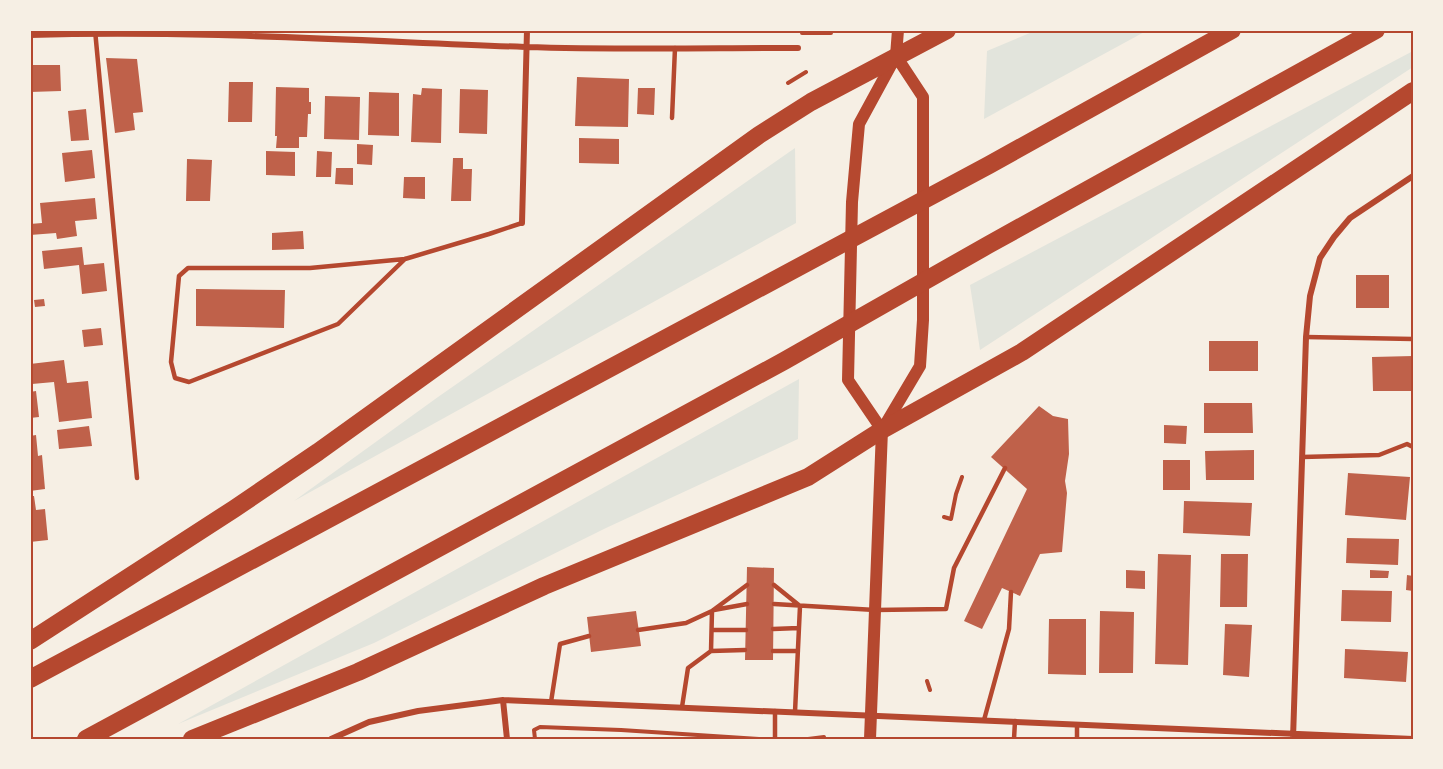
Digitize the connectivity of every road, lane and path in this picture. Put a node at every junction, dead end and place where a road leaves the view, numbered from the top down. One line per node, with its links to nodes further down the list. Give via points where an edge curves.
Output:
1 (527, 30): 9 (street)
2 (898, 30): 12 (main road)
3 (947, 30): 12 (highway)
4 (1232, 30): 48 (highway, via 989,165)
5 (1376, 30): 62 (highway, via 784,361)
6 (95, 32): 7 (street); 8 (street); 27 (lane)
7 (289, 33): 9 (street)
8 (30, 35)
9 (527, 47): 10 (street); 18 (street)
10 (675, 48): 11 (street); 16 (lane)
11 (798, 48)
12 (896, 56): 22 (main road, via 923,97 923,320 920,366); 22 (main road, via 859,124 852,202 848,380); 43 (highway, via 759,135 318,452)
13 (806, 72): 14 (path)
14 (788, 83)
15 (1413, 91): 22 (highway, via 1022,352)
16 (672, 118)
17 (1413, 176): 20 (street, via 1350,218 1320,258 1310,296)
18 (522, 223): 19 (lane)
19 (405, 259): 19 (lane, via 310,268 188,268 179,276 171,362 175,378 189,382 338,324)
20 (1306, 337): 21 (lane); 24 (street)
21 (1413, 339)
22 (882, 430): 35 (main road); 63 (highway, via 808,477 544,586 358,672)
23 (1413, 447): 24 (lane, via 1407,444 1379,455)
24 (1302, 457): 60 (street)
25 (1005, 468): 35 (lane, via 954,568 946,609)
26 (962, 477): 28 (path, via 951,519)
27 (137, 478)
28 (944, 517)
29 (747, 585): 36 (lane)
30 (774, 585): 34 (lane)
31 (1011, 592): 57 (lane, via 1009,629)
32 (747, 604): 36 (lane)
33 (774, 604): 34 (lane)
34 (800, 606): 35 (lane); 37 (lane)
35 (875, 610): 56 (main road)
36 (712, 611): 39 (lane, via 686,623); 40 (lane)
37 (799, 628): 38 (lane); 47 (lane)
38 (773, 629)
39 (639, 630)
40 (712, 630): 41 (lane); 45 (lane)
41 (746, 630)
42 (589, 636): 52 (lane, via 560,644)
43 (30, 642)
44 (745, 650): 45 (lane)
45 (711, 651): 53 (lane, via 688,668)
46 (773, 651): 47 (lane)
47 (798, 651): 55 (lane)
48 (30, 679)
49 (927, 681): 50 (path)
50 (930, 690)
51 (503, 700): 52 (street); 64 (street, via 399,715 369,722); 65 (street)
52 (551, 702): 53 (street)
53 (682, 707): 54 (street)
54 (775, 711): 55 (street); 68 (lane)
55 (795, 712): 56 (street)
56 (871, 715): 57 (street); 70 (main road)
57 (984, 720): 58 (street)
58 (1015, 721): 59 (street); 71 (lane)
59 (1077, 724): 60 (street); 72 (lane)
60 (1293, 736): 73 (street)
61 (824, 738): 69 (path)
62 (86, 739)
63 (192, 739)
64 (331, 739)
65 (507, 739)
66 (535, 739): 67 (path, via 534,730 540,728)
67 (759, 739)
68 (775, 739)
69 (808, 739)
70 (870, 739)
71 (1014, 739)
72 (1077, 739)
73 (1413, 739)

